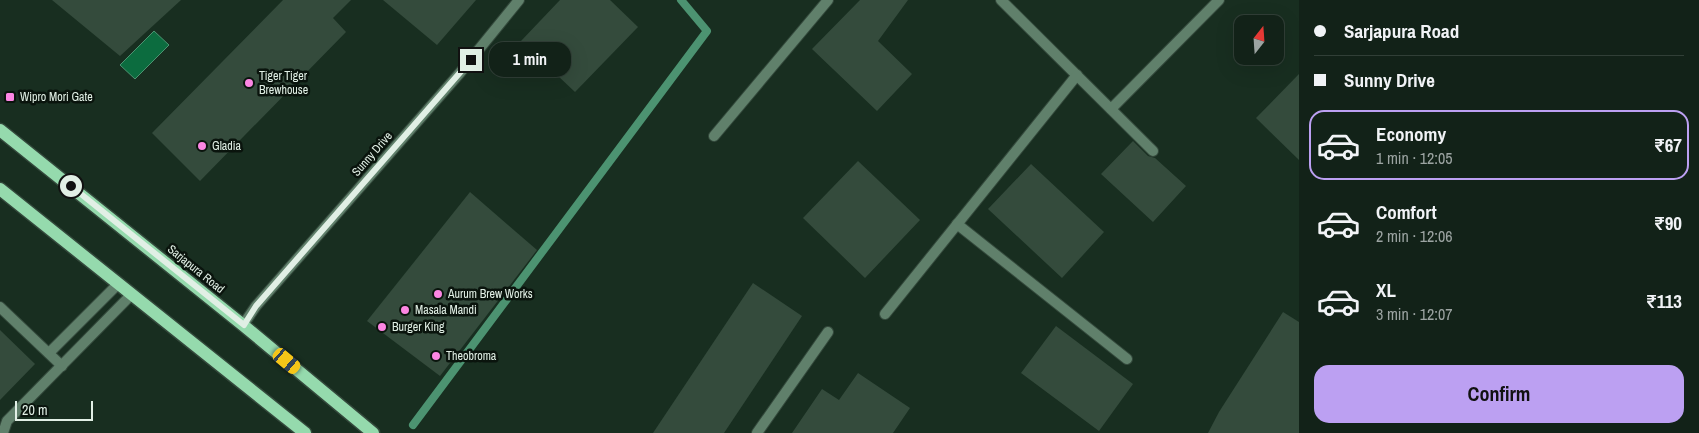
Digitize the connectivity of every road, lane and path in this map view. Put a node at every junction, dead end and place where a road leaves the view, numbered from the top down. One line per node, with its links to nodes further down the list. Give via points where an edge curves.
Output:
1 (519, 0): 16 (street, Sunny Drive, via 459,74 256,306)
2 (828, 0): 8 (street)
3 (1001, 0): 5 (street)
4 (1219, 0): 6 (street)
5 (1077, 75): 6 (street); 11 (street)
6 (1111, 109): 9 (street)
7 (0, 130): 16 (main road, Sarjapura Road)
8 (714, 136)
9 (1153, 151)
10 (0, 189): 12 (main road)
11 (957, 224): 15 (street); 19 (street)
12 (118, 284): 13 (main road); 18 (street)
13 (131, 295): 20 (street); 22 (main road)
14 (0, 307): 18 (street)
15 (885, 314)
16 (244, 325): 23 (main road, Sarjapura Road)
17 (828, 332): 24 (street)
18 (49, 353): 20 (street)
19 (1128, 358)
20 (62, 366): 21 (street, via 7,420)
21 (3, 433)
22 (304, 433)
23 (373, 433)
24 (757, 433)

